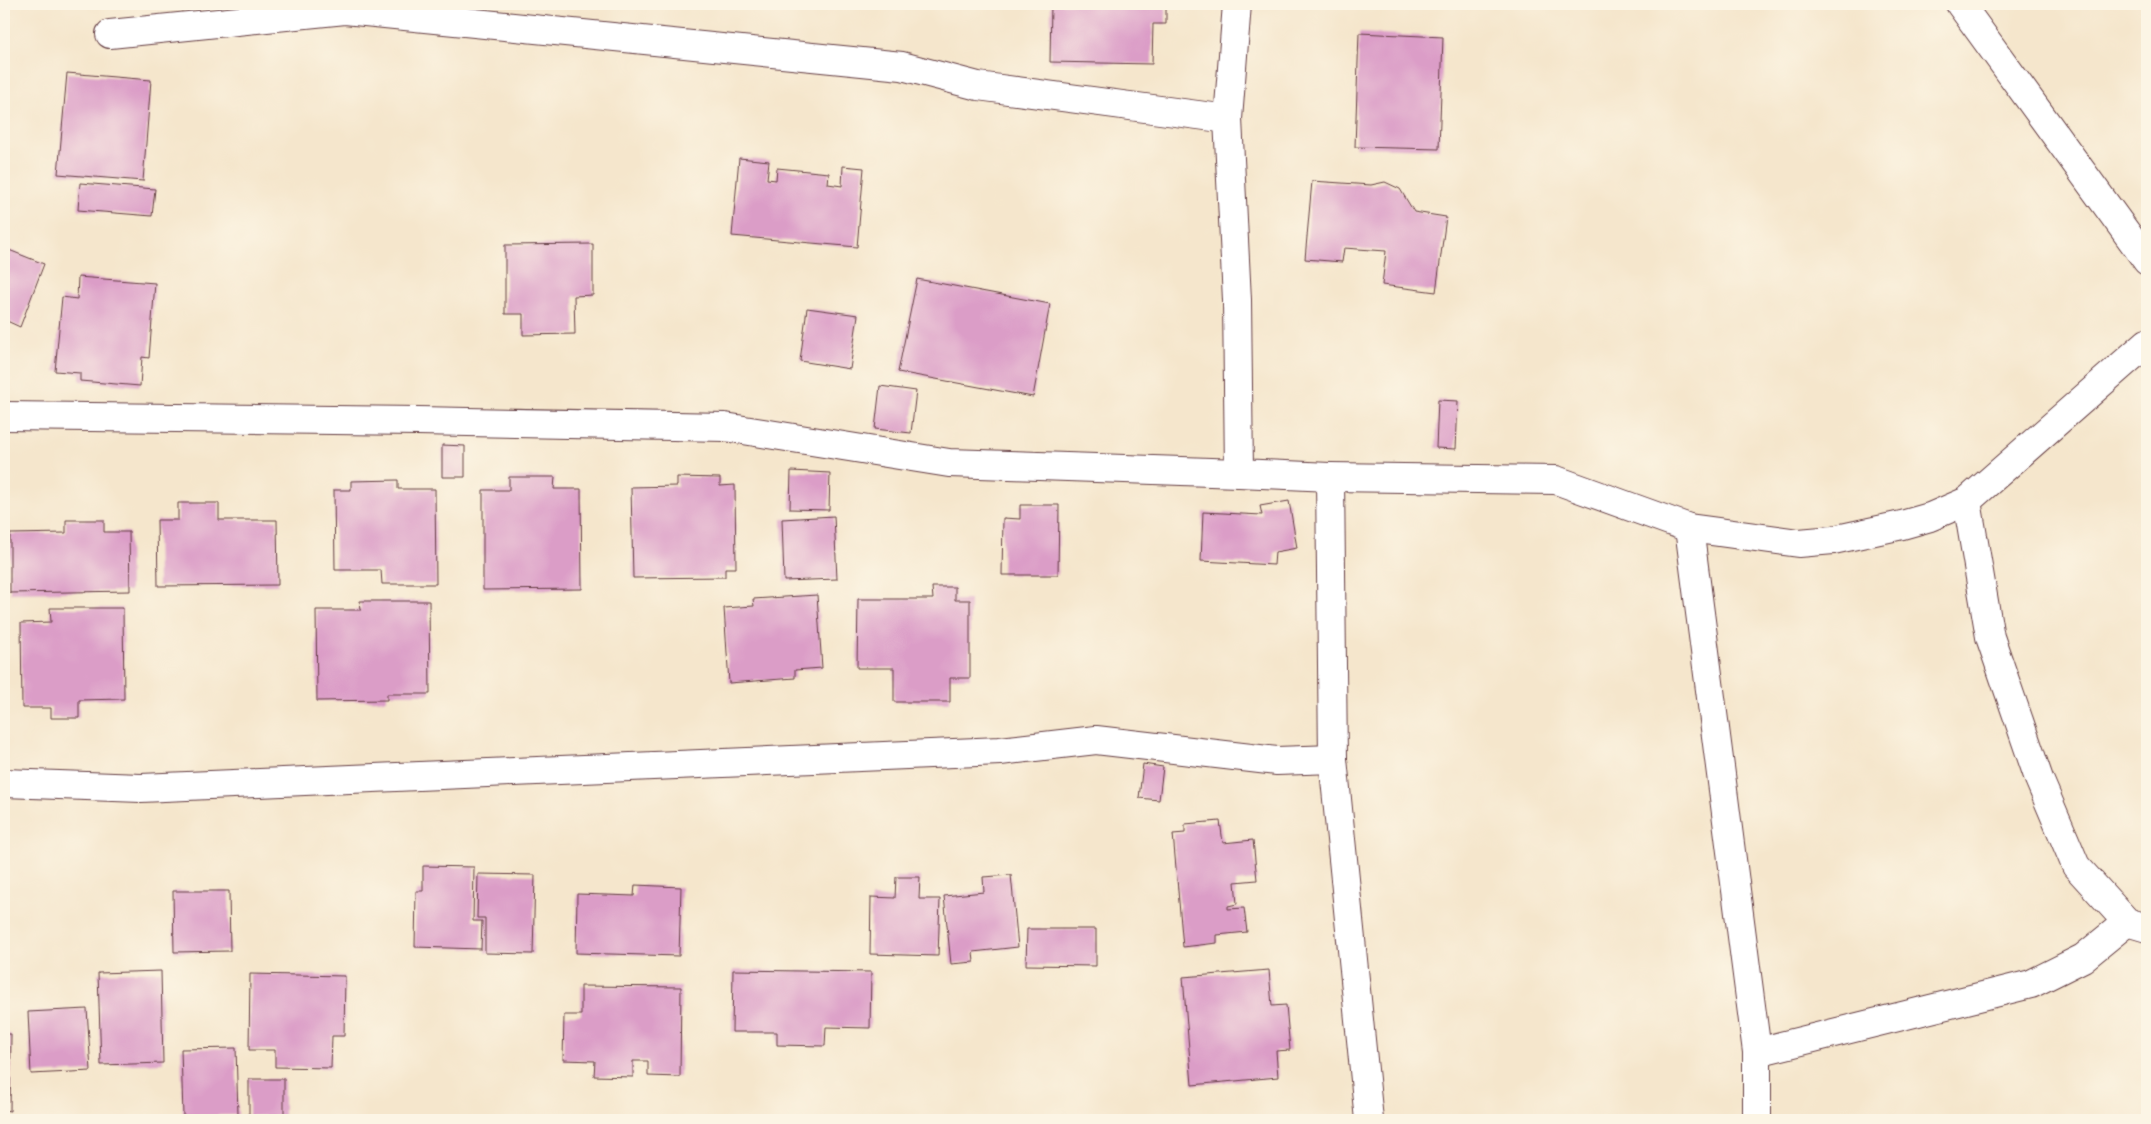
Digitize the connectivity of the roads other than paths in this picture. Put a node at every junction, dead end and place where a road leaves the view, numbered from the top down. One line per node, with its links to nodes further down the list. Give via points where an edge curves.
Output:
1 (1237, 4): 4 (street)
2 (1960, 4): 5 (street)
3 (110, 34): 4 (street, via 345,10 902,66 978,86)
4 (1228, 119): 8 (street, via 1237,300)
5 (2147, 262)
6 (2147, 343): 10 (street)
7 (4, 416): 8 (street, via 725,427 949,463)
8 (1239, 473): 9 (street)
9 (1330, 477): 11 (street, via 1556,480); 12 (street)
10 (1967, 501): 11 (street, via 1930,517 1832,540 1799,543); 14 (street, via 1990,637 2039,779 2076,866)
11 (1689, 528): 15 (street)
12 (1333, 759): 13 (street, via 1277,761 1096,740 1000,751 150,787); 16 (street)
13 (4, 783)
14 (2137, 925): 15 (street, via 2083,958 2031,984)
15 (1757, 1052): 17 (street)
16 (1369, 1120)
17 (1757, 1120)

